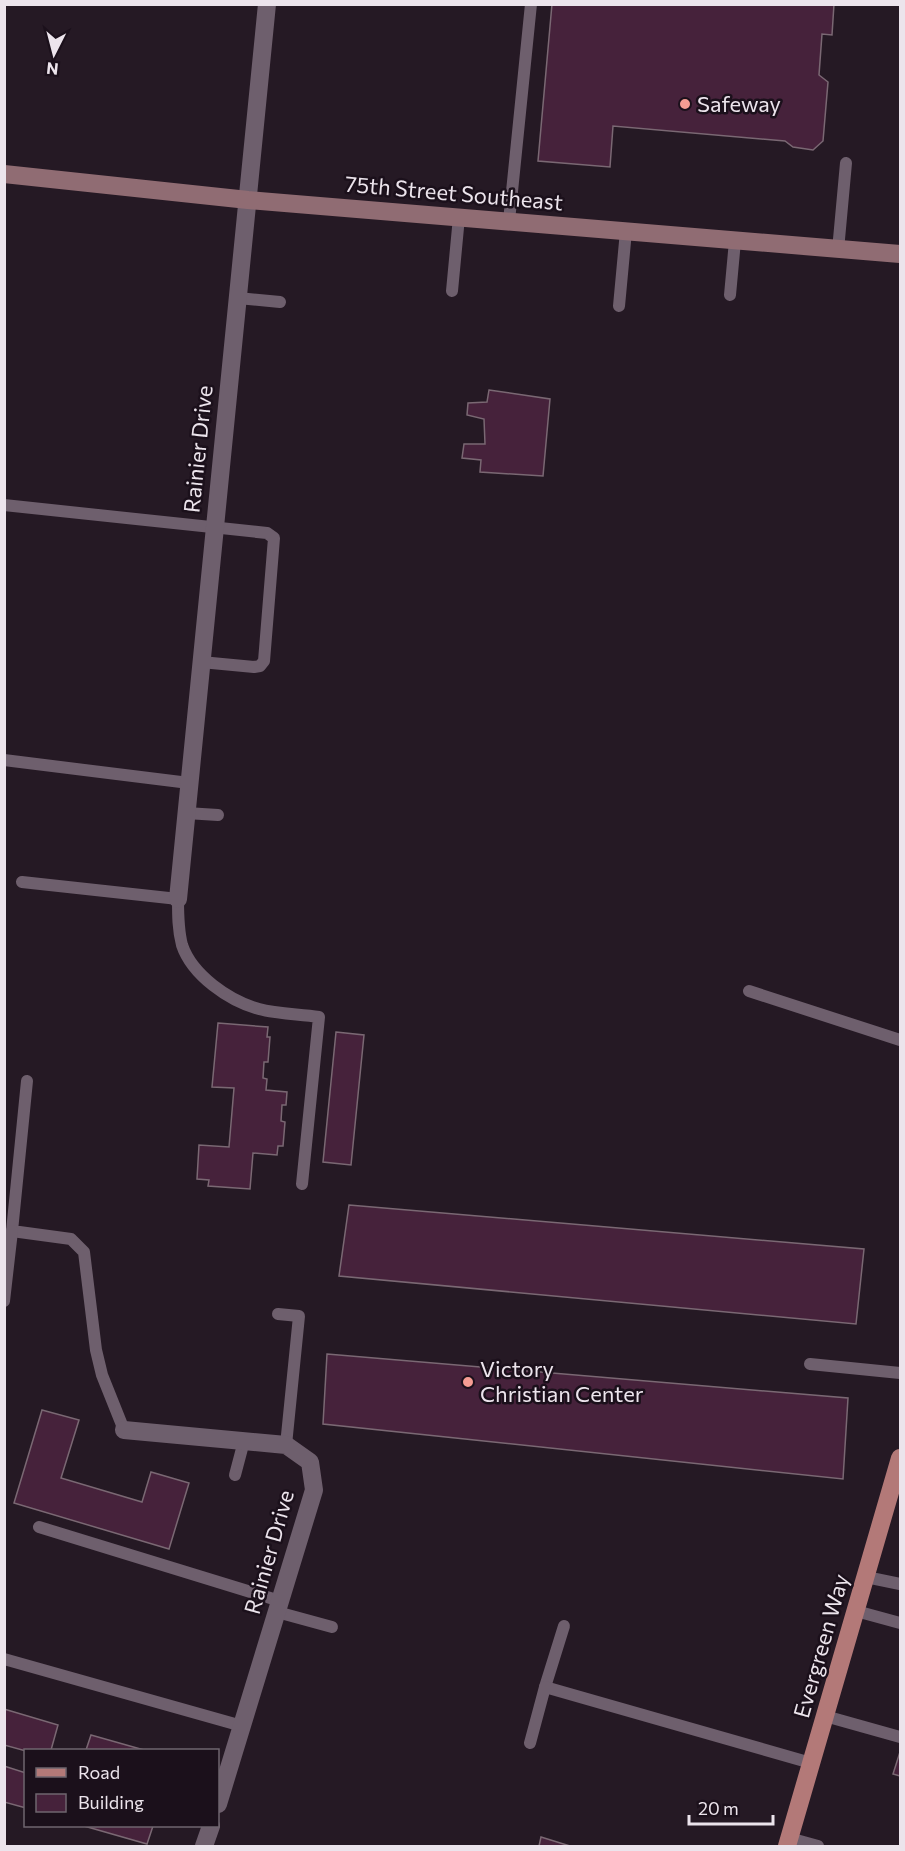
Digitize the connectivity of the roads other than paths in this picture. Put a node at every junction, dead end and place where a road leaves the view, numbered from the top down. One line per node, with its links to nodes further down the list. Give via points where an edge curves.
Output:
1 (267, 4): 5 (street, Rainier Drive)
2 (531, 4): 7 (lane)
3 (846, 163): 10 (lane)
4 (4, 174): 5 (street, 75th Street Southeast)
5 (248, 200): 6 (street, 75th Street Southeast); 14 (street, Rainier Drive)
6 (459, 217): 7 (street, 75th Street Southeast); 12 (lane)
7 (509, 221): 8 (street, 75th Street Southeast)
8 (626, 231): 9 (street, 75th Street Southeast); 16 (lane)
9 (735, 241): 10 (street, 75th Street Southeast); 13 (lane)
10 (838, 250): 11 (street, 75th Street Southeast)
11 (900, 254)
12 (452, 291)
13 (730, 295)
14 (238, 298): 15 (lane); 18 (street, Rainier Drive)
15 (280, 302)
16 (619, 306)
17 (4, 505): 18 (lane)
18 (215, 526): 19 (street, Rainier Drive); 19 (lane, via 274,538 264,661 254,668)
19 (201, 662): 21 (street, Rainier Drive)
20 (4, 760): 21 (lane)
21 (189, 783): 22 (street, Rainier Drive)
22 (186, 813): 23 (lane); 25 (street, Rainier Drive)
23 (218, 816)
24 (22, 882): 25 (lane)
25 (178, 899): 29 (lane, via 183,948 198,973 222,992 258,1009 319,1017)
26 (749, 991): 27 (lane)
27 (900, 1040)
28 (27, 1081): 30 (lane)
29 (302, 1184)
30 (12, 1231): 31 (lane); 35 (lane, via 71,1239 84,1252 96,1350)
31 (4, 1301)
32 (278, 1314): 37 (lane, via 299,1316)
33 (810, 1364): 34 (lane)
34 (900, 1373)
35 (124, 1430): 36 (street)
36 (244, 1441): 37 (street); 39 (lane)
37 (286, 1445): 43 (street, Rainier Drive, via 310,1462 314,1490)
38 (900, 1458): 41 (main road, Evergreen Way)
39 (235, 1475)
40 (39, 1527): 43 (lane)
41 (866, 1577): 42 (lane); 44 (main road, Evergreen Way)
42 (900, 1584)
43 (279, 1606): 47 (lane); 51 (street, Rainier Drive)
44 (856, 1611): 45 (lane); 50 (main road, Evergreen Way)
45 (900, 1623)
46 (564, 1626): 49 (lane)
47 (332, 1627)
48 (4, 1659): 51 (lane)
49 (545, 1687): 53 (lane); 54 (lane)
50 (825, 1716): 52 (lane); 54 (main road, Evergreen Way)
51 (242, 1726): 55 (street, Rainier Drive)
52 (900, 1737)
53 (530, 1743)
54 (811, 1763): 57 (main road, Evergreen Way)
55 (219, 1801)
56 (211, 1827): 58 (street)
57 (788, 1842): 59 (lane)
58 (204, 1846)
59 (818, 1846)

